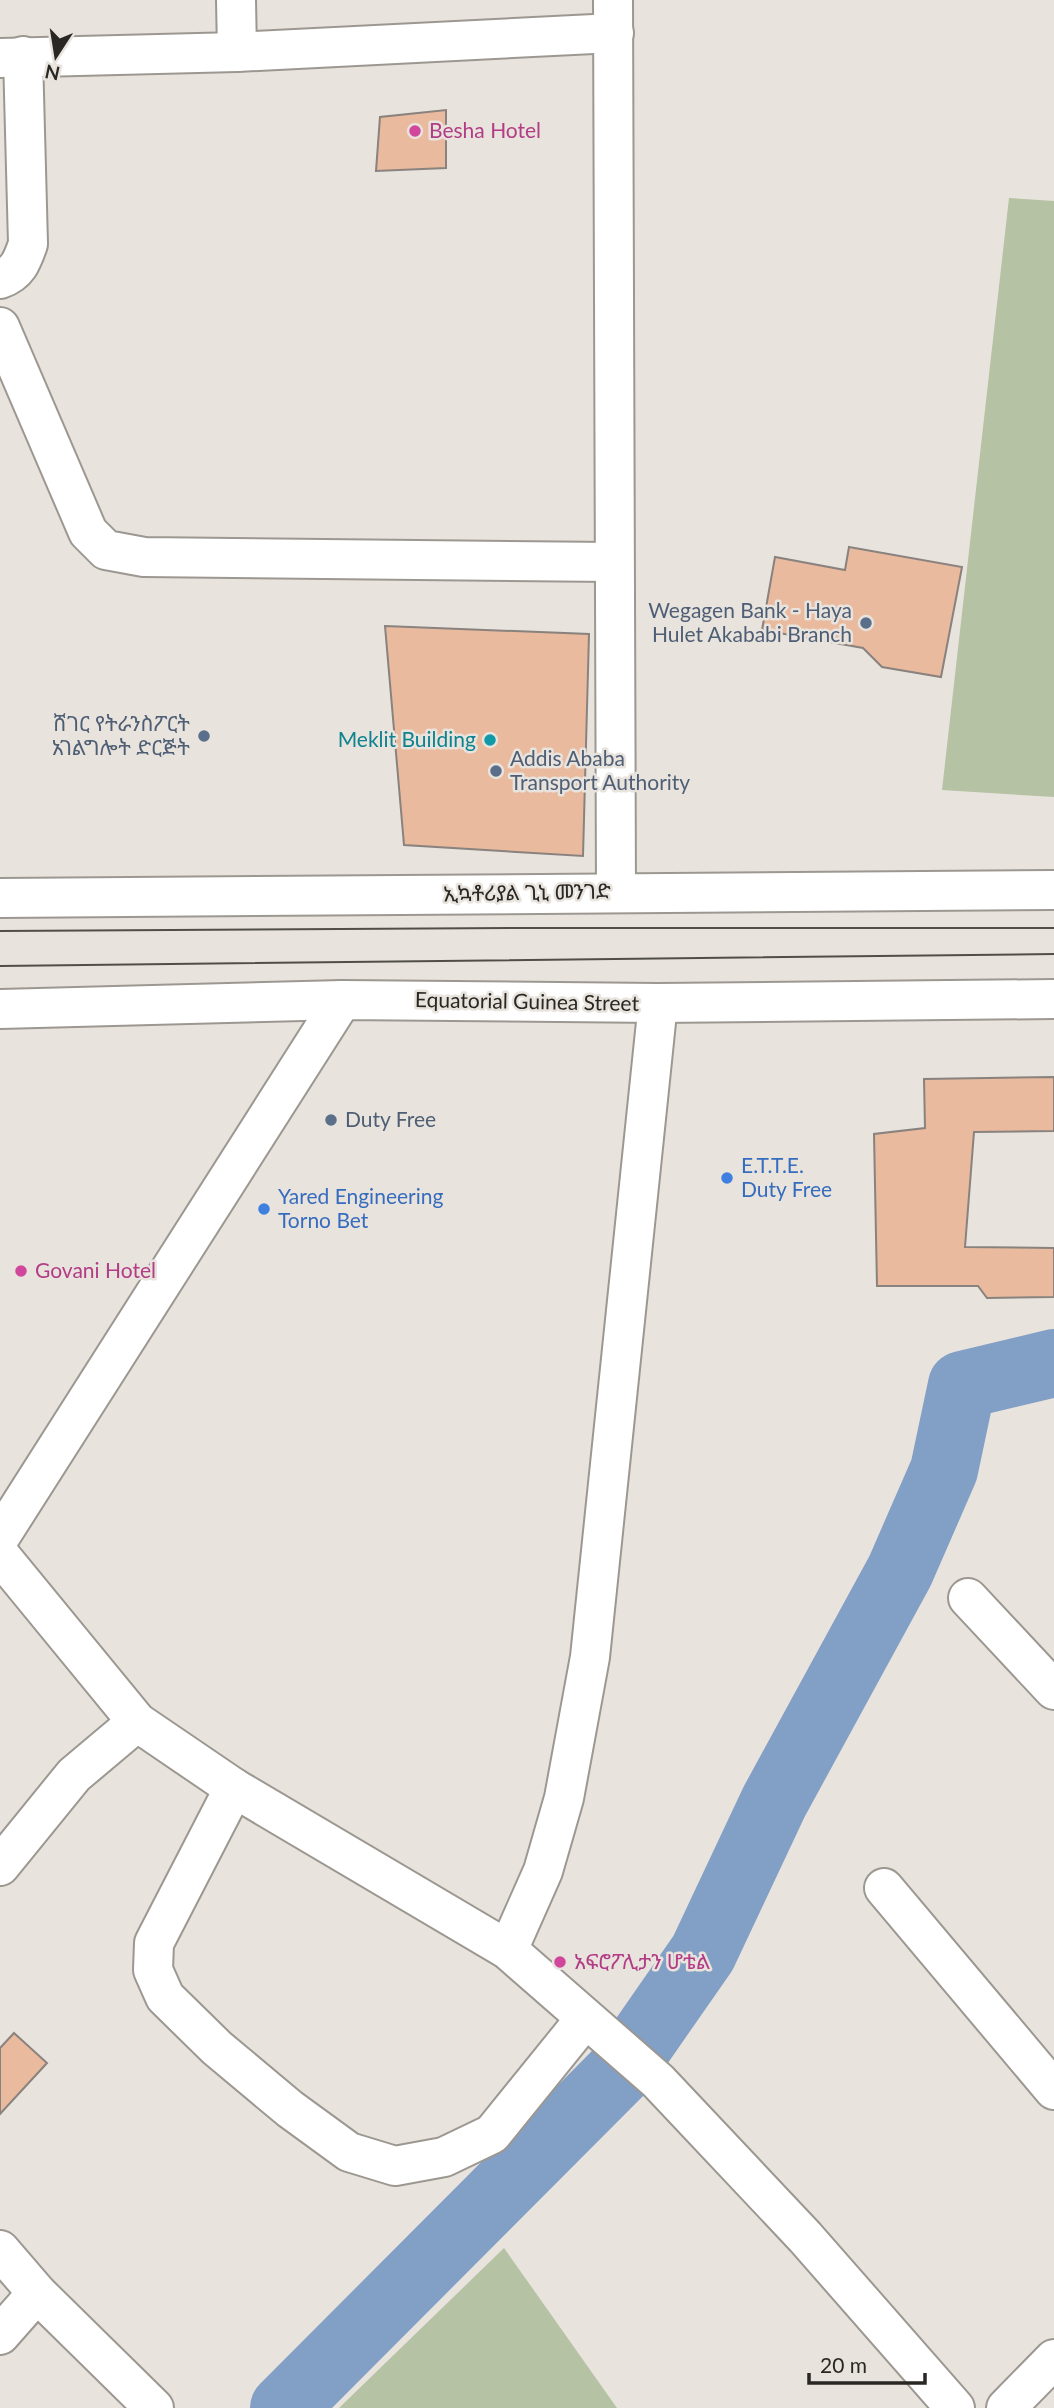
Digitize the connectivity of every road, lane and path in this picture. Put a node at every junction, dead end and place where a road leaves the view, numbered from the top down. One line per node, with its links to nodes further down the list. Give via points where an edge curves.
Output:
1 (236, 0): 3 (street)
2 (614, 17): 3 (street); 7 (street)
3 (237, 52): 4 (street)
4 (12, 57): 5 (street, via 28,244 12,275)
5 (0, 279)
6 (0, 327): 7 (street, via 88,532 106,551 144,557)
7 (613, 562): 9 (street)
8 (1054, 890): 9 (street, ኢኳቶሪያል ጊኒ መንገድ)
9 (616, 892): 10 (street, ኢኳቶሪያል ጊኒ መንገድ)
10 (0, 898)
11 (1054, 999): 13 (street, Equatorial Guinea Street)
12 (342, 1000): 13 (street, Equatorial Guinea Street); 14 (street, Equatorial Guinea Street); 15 (street)
13 (658, 1003): 23 (street, via 590,1657 564,1798 542,1871)
14 (0, 1009)
15 (0, 1537)
16 (0, 1555): 19 (street)
17 (968, 1598): 18 (street)
18 (1054, 1690)
19 (137, 1722): 20 (street); 21 (street, via 74,1775)
20 (234, 1788): 23 (street); 24 (street, via 154,1943 153,1970 165,1997 217,2048 349,2152 395,2166 444,2157 492,2134)
21 (0, 1866)
22 (884, 1888): 25 (street)
23 (508, 1950): 24 (street)
24 (598, 2029): 31 (street, via 658,2081 805,2237)
25 (1054, 2091)
26 (0, 2250): 27 (street)
27 (37, 2293): 28 (street); 30 (street)
28 (0, 2335)
29 (1054, 2359): 32 (street)
30 (154, 2408)
31 (955, 2408)
32 (1006, 2408)

